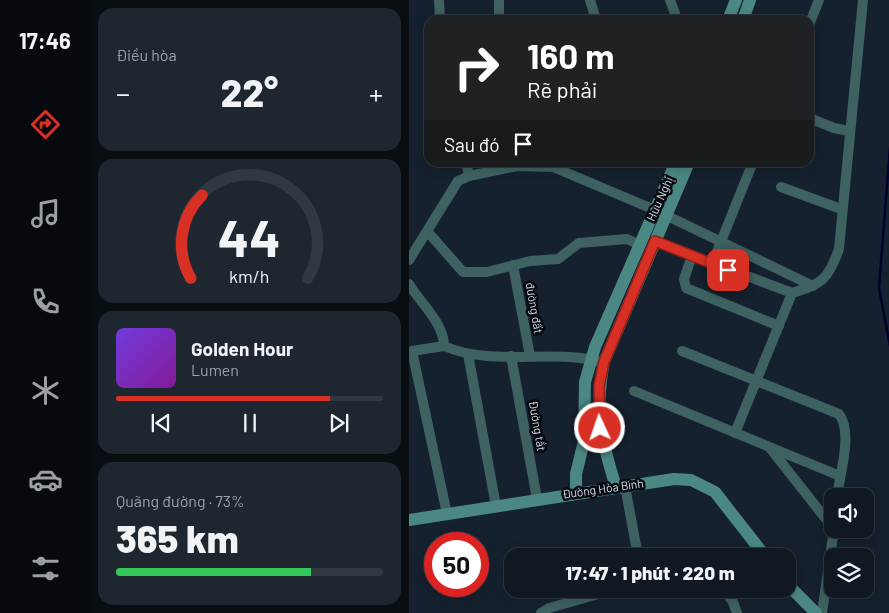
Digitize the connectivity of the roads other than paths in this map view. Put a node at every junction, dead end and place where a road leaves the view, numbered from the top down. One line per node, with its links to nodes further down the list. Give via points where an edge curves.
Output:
1 (439, 0): 9 (street)
2 (499, 0): 10 (street)
3 (590, 0): 11 (street)
4 (670, 0): 12 (street)
5 (736, 0): 13 (main road)
6 (750, 0): 14 (main road)
7 (819, 0): 15 (street)
8 (863, 0): 17 (street)
9 (440, 15)
10 (499, 15)
11 (594, 15)
12 (676, 15)
13 (730, 15)
14 (745, 15)
15 (813, 15)
16 (814, 120): 17 (street)
17 (849, 132): 26 (street)
18 (467, 167): 24 (street)
19 (504, 167): 24 (street)
20 (553, 167): 27 (street)
21 (675, 167): 27 (main road, Hữu Nghị)
22 (686, 167): 27 (main road, Hữu Nghị)
23 (751, 167): 30 (street)
24 (469, 176): 28 (street, via 453,187)
25 (781, 187): 26 (street)
26 (841, 209): 37 (street, via 839,250 832,270 824,281)
27 (661, 213): 29 (main road, Hữu Nghị); 30 (street); 31 (main road, Hữu Nghị)
28 (427, 231): 33 (street); 35 (street, via 463,272 487,272)
29 (655, 241): 32 (street); 45 (main road, Hữu Nghị)
30 (721, 242): 34 (street); 37 (street)
31 (640, 245): 35 (street, via 627,239 579,243 558,259 530,260); 45 (main road, Hữu Nghị)
32 (692, 256): 34 (street); 39 (street, via 684,279 686,288)
33 (409, 260)
34 (712, 264): 38 (street)
35 (513, 265): 44 (street, đường đất)
36 (409, 284): 40 (street, via 434,318 444,336)
37 (813, 286): 38 (street)
38 (792, 293): 39 (street)
39 (779, 326): 46 (street)
40 (444, 346): 42 (street); 56 (street, via 412,351)
41 (683, 351): 46 (street)
42 (468, 354): 43 (street, via 494,358); 55 (street)
43 (511, 356): 44 (street); 54 (street, Đường tắt)
44 (530, 356): 45 (street)
45 (598, 361): 51 (main road, Hữu Nghị, via 602,441); 53 (main road, Hữu Nghị, via 585,382 584,441 575,474)
46 (757, 381): 48 (street); 50 (street, via 839,414 846,427)
47 (634, 391): 48 (street)
48 (735, 433): 49 (street)
49 (769, 447): 50 (street); 57 (street)
50 (840, 476): 52 (street)
51 (621, 487): 53 (main road, Đường Hòa Bình); 60 (street); 61 (main road, Đường Hòa Bình, via 674,479 691,480 715,492)
52 (838, 488)
53 (576, 493): 54 (main road, Đường Hòa Bình)
54 (537, 499): 55 (main road, Đường Hòa Bình)
55 (496, 506): 56 (main road, Đường Hòa Bình)
56 (447, 514): 58 (main road, Đường Hòa Bình)
57 (824, 517)
58 (409, 520)
59 (832, 538): 68 (street)
60 (636, 548)
61 (759, 548)
62 (796, 593): 67 (main road)
63 (584, 598): 65 (street)
64 (730, 598): 66 (street)
65 (541, 613)
66 (737, 613)
67 (816, 613)
68 (822, 613)

